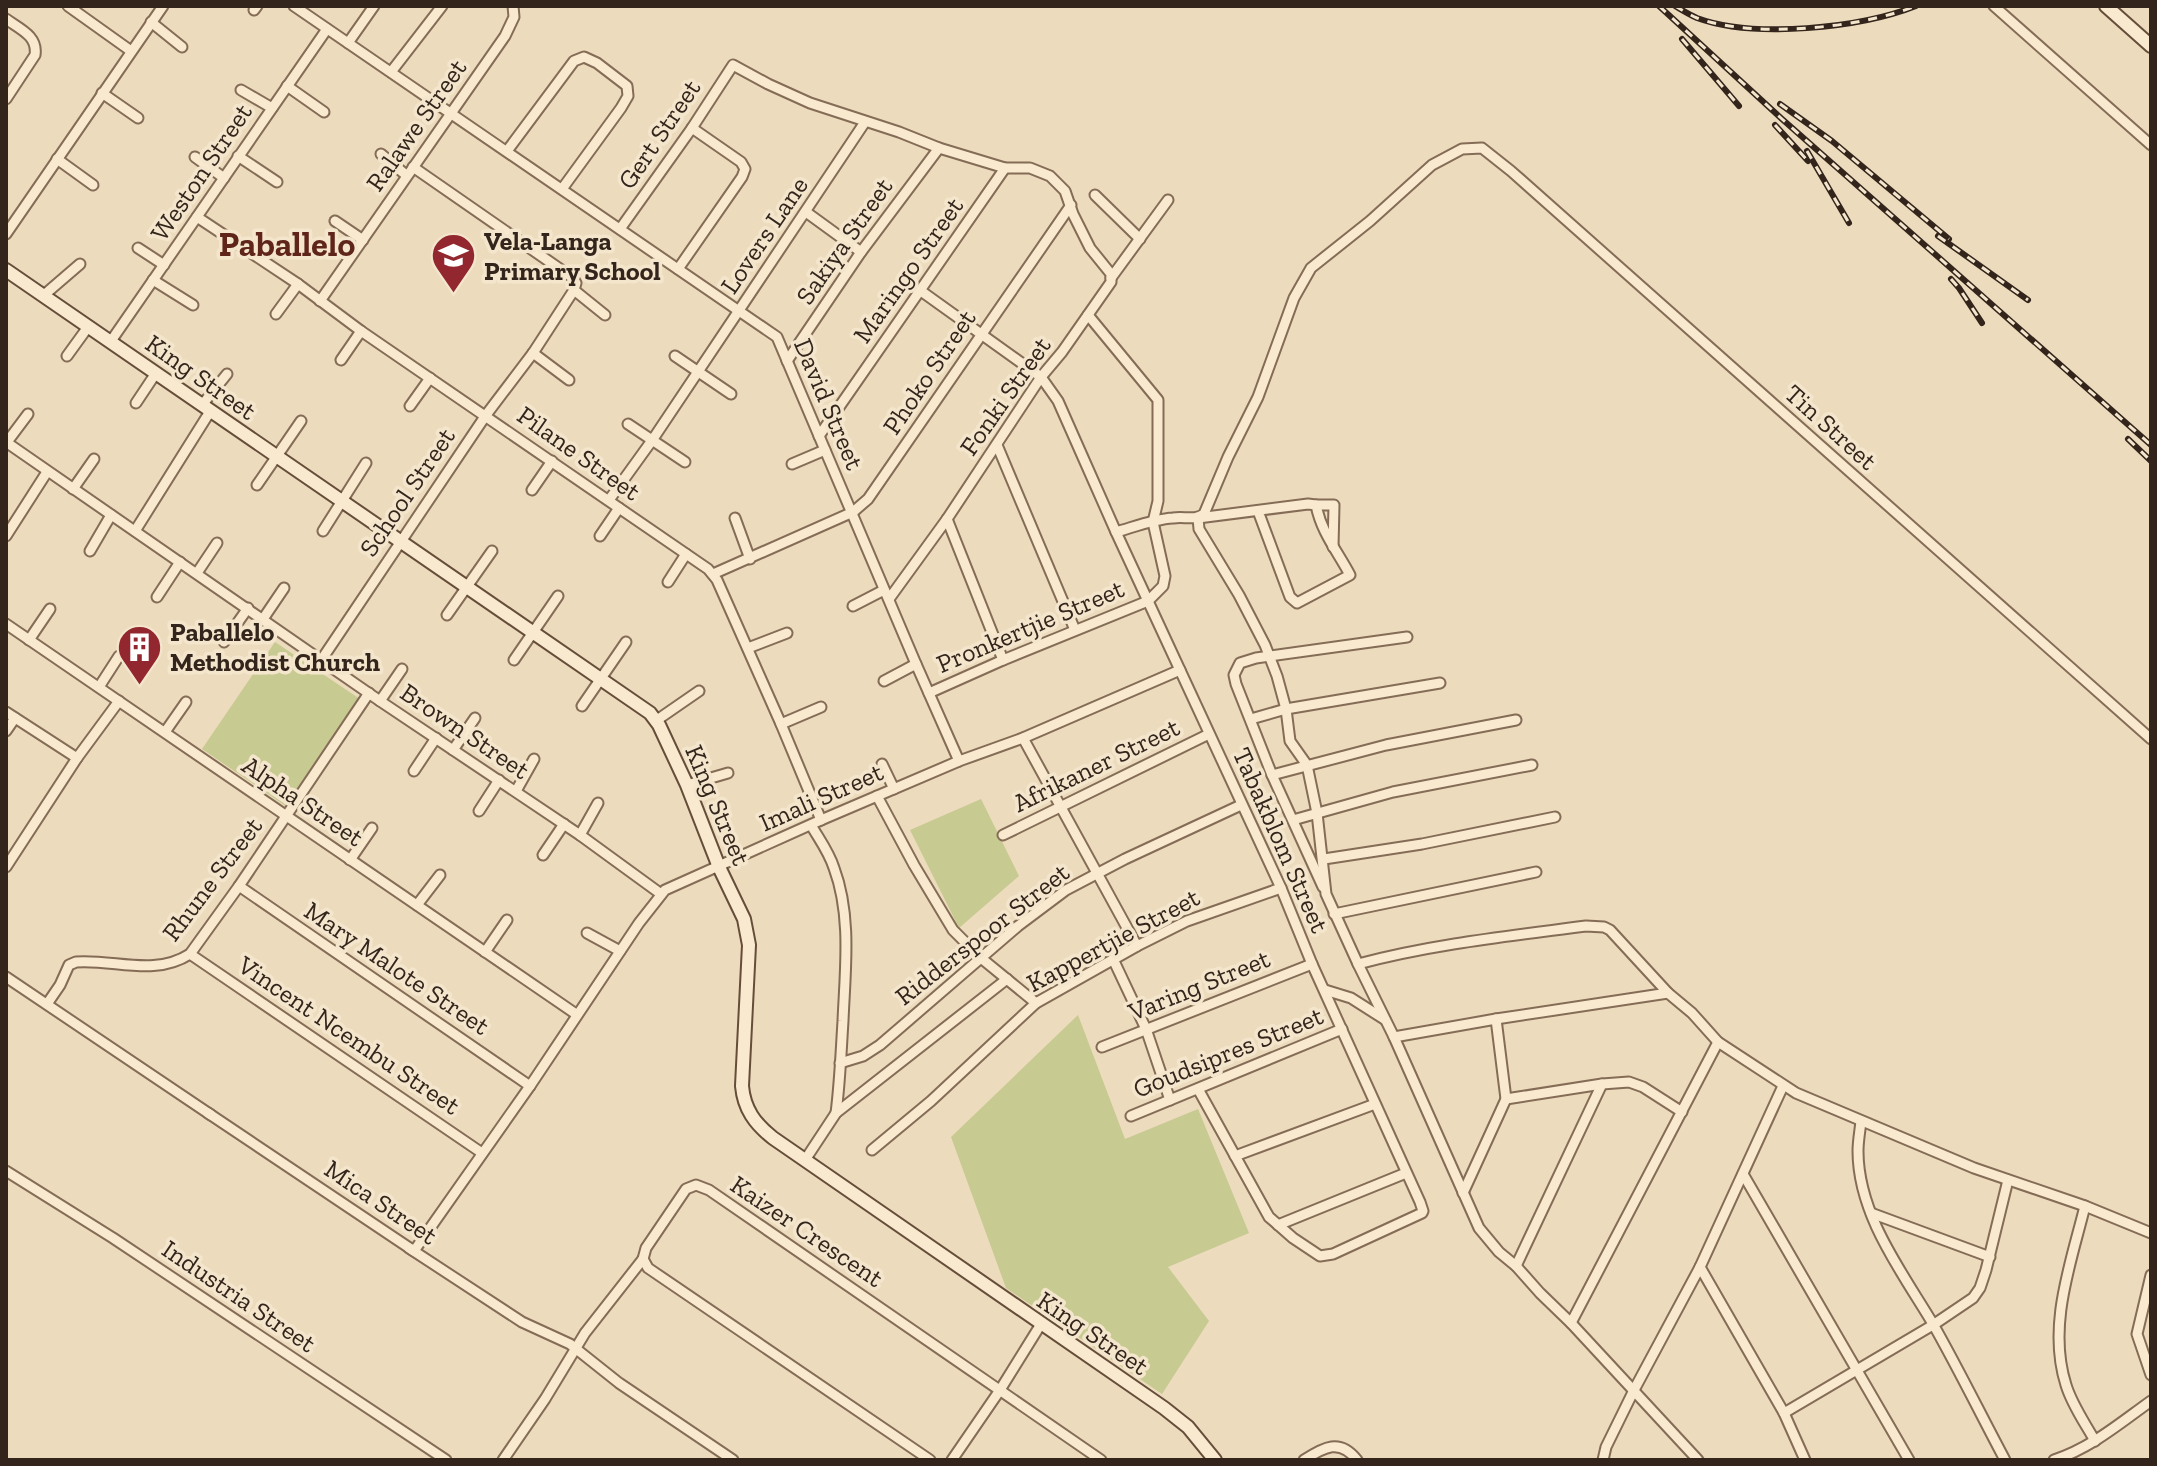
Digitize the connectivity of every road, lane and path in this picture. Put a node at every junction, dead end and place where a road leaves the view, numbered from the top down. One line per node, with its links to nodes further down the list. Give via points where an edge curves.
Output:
1 (68, 6): 15 (street)
2 (163, 6): 10 (street)
3 (374, 6): 12 (street)
4 (442, 6): 16 (street)
5 (1994, 6): 27 (street)
6 (2106, 6): 13 (street)
7 (297, 7): 11 (street, David Street)
8 (514, 8): 23 (street, Ralawe Street, via 509,29)
9 (6, 19): 20 (street, via 32,37 36,49)
10 (151, 22): 14 (street); 15 (street)
11 (327, 29): 12 (street, David Street); 17 (street, Weston Street)
12 (348, 43): 16 (street, David Street)
13 (2151, 46)
14 (182, 47)
15 (131, 51): 19 (street)
16 (391, 72): 23 (street, David Street)
17 (287, 86): 21 (street, Weston Street); 22 (street)
18 (241, 90): 21 (street)
19 (102, 93): 24 (street); 33 (street)
20 (6, 99)
21 (272, 108): 31 (street, Weston Street)
22 (324, 112)
23 (450, 113): 29 (street, David Street); 34 (street, Ralawe Street)
24 (138, 118)
25 (865, 122): 26 (street, Gert Street, via 810,103 733,65); 28 (street); 44 (street, Lovers Lane)
26 (692, 128): 47 (street, Gert Street); 55 (street, via 745,169)
27 (2151, 145)
28 (939, 148): 35 (street); 52 (street, Sakiya Street)
29 (507, 151): 40 (street, David Street); 40 (street, via 574,61 590,58 624,82 628,92)
30 (381, 154): 36 (street)
31 (238, 156): 37 (street, Weston Street); 38 (street)
32 (195, 157): 37 (street)
33 (57, 159): 39 (street); 48 (street)
34 (413, 167): 36 (street, Ralawe Street); 60 (street, via 573,278)
35 (1005, 168): 43 (street, via 1030,168 1050,176 1062,186); 61 (street, Maringo Street)
36 (406, 175): 50 (street, Ralawe Street)
37 (224, 178): 45 (street, Weston Street)
38 (277, 182)
39 (93, 185)
40 (562, 189): 47 (street, David Street)
41 (1095, 195): 49 (street)
42 (1168, 200): 49 (street, Fonki Street)
43 (1072, 210): 57 (street); 71 (street, Phoko Street)
44 (806, 212): 52 (street); 65 (street, Lovers Lane)
45 (197, 217): 54 (street, Weston Street); 59 (street, Pilane Street)
46 (335, 221): 50 (street)
47 (620, 229): 55 (street, David Street)
48 (6, 234)
49 (1140, 239): 57 (street, Fonki Street)
50 (363, 240): 63 (street, Ralawe Street)
51 (138, 248): 54 (street)
52 (861, 252): 77 (street, Sakiya Street)
53 (80, 264): 62 (street)
54 (164, 265): 58 (street, Weston Street)
55 (678, 269): 65 (street, David Street)
56 (6, 270): 62 (street, King Street)
57 (1111, 278): 68 (street, Fonki Street)
58 (153, 280): 64 (street); 72 (street, Weston Street)
59 (298, 284): 63 (street, Pilane Street); 66 (street)
60 (574, 290): 67 (street); 73 (street, School Street)
61 (921, 291): 71 (street); 92 (street, Maringo Street)
62 (44, 295): 69 (street, King Street)
63 (320, 301): 70 (street, Pilane Street)
64 (193, 305)
65 (740, 310): 77 (street, David Street, via 774,334); 78 (street, Lovers Lane)
66 (276, 314)
67 (605, 315)
68 (1088, 315): 81 (street, Fonki Street); 117 (street, via 1158,400 1158,501)
69 (88, 327): 72 (street, King Street); 74 (street)
70 (361, 331): 76 (street); 82 (street, Pilane Street)
71 (982, 333): 81 (street); 112 (street, Phoko Street, via 873,494)
72 (111, 341): 79 (street, King Street)
73 (533, 353): 83 (street); 89 (street, School Street)
74 (67, 356)
75 (675, 356): 78 (street)
76 (341, 360)
77 (787, 361): 92 (street, David Street)
78 (698, 372): 84 (street); 93 (street, Lovers Lane)
79 (156, 373): 85 (street); 87 (street, King Street)
80 (227, 374): 87 (street)
81 (1041, 377): 95 (street, Fonki Street); 120 (street, Tabakblom Street, via 1058,401)
82 (430, 378): 86 (street); 89 (street, Pilane Street)
83 (569, 380)
84 (731, 394)
85 (136, 403)
86 (410, 406)
87 (207, 408): 97 (street, King Street); 118 (street)
88 (28, 414): 94 (street)
89 (486, 415): 99 (street, Pilane Street); 123 (street, School Street)
90 (301, 421): 97 (street)
91 (628, 424): 93 (street)
92 (819, 436): 96 (street, David Street)
93 (653, 439): 100 (street); 107 (street, Lovers Lane)
94 (6, 442): 103 (street, Brown Street)
95 (997, 445): 116 (street, Fonki Street); 146 (street)
96 (825, 450): 102 (street); 112 (street, David Street)
97 (276, 456): 104 (street); 108 (street, King Street)
98 (94, 459): 105 (street)
99 (552, 461): 106 (street); 107 (street, Pilane Street)
100 (685, 462)
101 (366, 463): 108 (street)
102 (792, 464)
103 (47, 472): 105 (street, Brown Street); 121 (street)
104 (257, 485)
105 (73, 489): 113 (street, Brown Street)
106 (532, 490)
107 (609, 500): 110 (street, Pilane Street)
108 (343, 502): 119 (street); 123 (street, King Street)
109 (1316, 505): 111 (street); 125 (street); 125 (street, via 1334,505)
110 (619, 508): 122 (street); 128 (street, Pilane Street)
111 (1258, 511): 115 (street); 125 (street, via 1290,597 1297,603 1350,575)
112 (853, 512): 129 (street, Phoko Street); 136 (street, David Street)
113 (111, 515): 118 (street, Brown Street); 126 (street)
114 (735, 518): 129 (street)
115 (1198, 518): 117 (street); 155 (street, via 1199,529); 186 (street, Tin Street, via 1207,509 1258,397 1294,298 1311,268 1432,165 1462,149 1482,148)
116 (947, 519): 136 (street, Fonki Street); 158 (street)
117 (1153, 522): 120 (street); 139 (street, via 1165,581)
118 (135, 531): 130 (street, Brown Street)
119 (323, 531)
120 (1116, 532): 139 (street, Tabakblom Street)
121 (6, 535)
122 (600, 536)
123 (401, 541): 134 (street, King Street); 156 (street, School Street)
124 (217, 543): 131 (street)
125 (1333, 548)
126 (90, 551)
127 (492, 551): 134 (street)
128 (686, 554): 132 (street, Pilane Street); 133 (street)
129 (750, 559): 132 (street, Phoko Street)
130 (180, 562): 131 (street, Brown Street); 138 (street)
131 (197, 573): 141 (street, Brown Street)
132 (713, 574): 153 (street, Pilane Street)
133 (668, 582)
134 (466, 587): 143 (street); 147 (street, King Street)
135 (284, 588): 144 (street)
136 (887, 595): 140 (street); 159 (street, David Street)
137 (558, 596): 147 (street)
138 (157, 597)
139 (1148, 601): 146 (street, Pronkertjie Street); 161 (street, Tabakblom Street)
140 (853, 606)
141 (248, 608): 144 (street, Brown Street); 151 (street)
142 (50, 609): 150 (street)
143 (447, 615)
144 (263, 619): 156 (street, Brown Street)
145 (6, 624): 150 (street, Alpha Street)
146 (1075, 630): 158 (street, Pronkertjie Street)
147 (533, 633): 157 (street); 162 (street, King Street)
148 (787, 633): 153 (street)
149 (1407, 637): 155 (street)
150 (29, 640): 165 (street, Alpha Street)
151 (224, 642)
152 (626, 642): 162 (street)
153 (748, 648): 180 (street, Pilane Street)
154 (119, 656): 165 (street)
155 (1269, 656): 174 (street); 177 (street, via 1240,663 1234,675)
156 (322, 659): 167 (street, Brown Street)
157 (514, 660)
158 (1003, 660): 168 (street, Pronkertjie Street)
159 (916, 664): 163 (street); 168 (street, David Street)
160 (402, 669): 170 (street)
161 (1180, 670): 183 (street, Tabakblom Street); 185 (street, Imali Street)
162 (601, 679): 172 (street); 178 (street, King Street)
163 (884, 681)
164 (1440, 683): 174 (street)
165 (99, 687): 169 (street, Alpha Street)
166 (699, 691): 178 (street)
167 (369, 693): 170 (street, Brown Street); 207 (street, Rhune Street)
168 (929, 693): 190 (street, David Street)
169 (119, 701): 182 (street, Alpha Street); 188 (street)
170 (380, 701): 184 (street, Brown Street)
171 (186, 702): 182 (street)
172 (582, 706)
173 (821, 707): 180 (street)
174 (1286, 709): 177 (street); 192 (street, via 1290,741)
175 (10, 715): 181 (street); 188 (street)
176 (475, 718): 187 (street)
177 (1251, 719): 196 (street)
178 (657, 720): 198 (street, King Street)
179 (1516, 720): 192 (street)
180 (781, 724): 209 (street, Pilane Street)
181 (6, 731)
182 (165, 732): 207 (street, Alpha Street)
183 (1209, 734): 203 (street, Tabakblom Street); 204 (street, Afrikaner Street)
184 (436, 738): 187 (street, Brown Street); 194 (street)
185 (1023, 738): 190 (street, Imali Street); 204 (street)
186 (2151, 739)
187 (453, 750): 197 (street, Brown Street)
188 (77, 758): 219 (street)
189 (534, 759): 200 (street)
190 (959, 761): 199 (street, Imali Street)
191 (882, 764): 199 (street)
192 (1307, 765): 196 (street); 206 (street)
193 (1532, 765): 206 (street)
194 (414, 771)
195 (728, 773): 198 (street)
196 (1272, 775): 210 (street)
197 (499, 780): 200 (street, Brown Street); 205 (street)
198 (687, 785): 220 (street, King Street)
199 (894, 789): 201 (street, Imali Street)
200 (516, 791): 211 (street, Brown Street)
201 (877, 796): 209 (street, Imali Street); 236 (street, via 947,921)
202 (598, 803): 214 (street)
203 (1241, 805): 222 (street, Ridderspoor Street); 225 (street, Tabakblom Street)
204 (1062, 807): 215 (street, Afrikaner Street); 222 (street)
205 (479, 811)
206 (1317, 813): 210 (street); 217 (street)
207 (286, 816): 218 (street, Alpha Street); 224 (street, Rhune Street)
208 (1555, 817): 217 (street)
209 (821, 820): 212 (street, Imali Street)
210 (1293, 820): 227 (street)
211 (564, 824): 214 (street, Brown Street); 216 (street)
212 (811, 825): 220 (street, Imali Street); 254 (street, via 834,868 842,908 846,952)
213 (372, 828): 218 (street)
214 (580, 835): 226 (street, Brown Street)
215 (1003, 835)
216 (543, 855)
217 (1324, 859): 227 (street)
218 (350, 860): 228 (street, Alpha Street)
219 (6, 867)
220 (719, 867): 226 (street, Imali Street); 269 (street, King Street, via 748,936 744,1101 757,1125)
221 (1536, 872): 229 (street)
222 (1096, 874): 232 (street); 236 (street, Ridderspoor Street, via 1066,890)
223 (440, 875): 228 (street)
224 (239, 886): 235 (street, Rhune Street); 256 (street, Mary Malote Street)
225 (1281, 888): 232 (street, Kappertjie Street, via 1187,921); 238 (street, Tabakblom Street)
226 (661, 894): 233 (street, Imali Street)
227 (1326, 894): 229 (street)
228 (417, 905): 234 (street, Alpha Street)
229 (1334, 914): 239 (street)
230 (507, 920): 234 (street)
231 (587, 933): 233 (street)
232 (1137, 946): 237 (street, Kappertjie Street)
233 (620, 951): 246 (street, Imali Street)
234 (485, 952): 246 (street, Alpha Street)
235 (190, 954): 245 (street, Rhune Street, via 145,967 76,962 69,965); 267 (street, Vincent Ncembu Street)
236 (981, 958): 241 (street); 254 (street, Ridderspoor Street, via 880,1045)
237 (1113, 959): 244 (street, Kappertjie Street); 249 (street)
238 (1312, 964): 242 (street, Tabakblom Street); 249 (street, Varing Street)
239 (1358, 964): 243 (street, via 1462,943 1596,926 1616,935); 248 (street)
240 (6, 977): 245 (street, Mica Street)
241 (1007, 979): 244 (street); 263 (street)
242 (1325, 990): 248 (street, via 1351,998); 250 (street, Tabakblom Street)
243 (1668, 993): 247 (street); 252 (street)
244 (1036, 1003): 266 (street, Kappertjie Street)
245 (47, 1004): 279 (street, Mica Street)
246 (576, 1014): 256 (street, Imali Street)
247 (1496, 1019): 251 (street); 259 (street)
248 (1386, 1021): 251 (street)
249 (1146, 1029): 253 (street, Varing Street); 260 (street)
250 (1342, 1029): 258 (street, Goudsipres Street); 261 (street, Tabakblom Street)
251 (1394, 1037): 274 (street)
252 (1718, 1042): 257 (street); 262 (street)
253 (1102, 1047)
254 (840, 1063): 263 (street)
255 (1602, 1084): 259 (street); 262 (street, via 1636,1084); 282 (street)
256 (530, 1086): 267 (street, Imali Street)
257 (1783, 1086): 265 (street); 272 (street)
258 (1198, 1089): 260 (street, Goudsipres Street); 268 (street)
259 (1506, 1099): 274 (street)
260 (1170, 1100): 264 (street, Goudsipres Street)
261 (1375, 1104): 268 (street); 271 (street, Tabakblom Street)
262 (1682, 1112): 285 (street)
263 (836, 1113): 269 (street)
264 (1131, 1116)
265 (1861, 1121): 273 (street); 276 (street, via 1860,1173)
266 (872, 1150)
267 (482, 1153): 279 (street, Imali Street)
268 (1235, 1156): 277 (street)
269 (805, 1160): 286 (street, King Street)
270 (6, 1171): 297 (street, Industria Street)
271 (1406, 1173): 277 (street); 277 (street, Tabakblom Street, via 1422,1213 1333,1254 1320,1256)
272 (1743, 1174): 283 (street); 289 (street)
273 (2008, 1180): 275 (street); 280 (street)
274 (1463, 1193): 282 (street, via 1486,1238)
275 (2085, 1206): 278 (street); 295 (street, via 2059,1313 2059,1337 2065,1384)
276 (1871, 1213): 280 (street); 287 (street)
277 (1278, 1225)
278 (2151, 1233)
279 (414, 1251): 288 (street, Mica Street, via 522,1322)
280 (1990, 1257): 287 (street, via 1978,1293)
281 (643, 1259): 288 (street); 291 (street, Kaizer Crescent, via 684,1191 701,1186); 300 (street, via 652,1272)
282 (1516, 1266): 285 (street)
283 (1700, 1267): 292 (street); 294 (street)
284 (2151, 1275): 290 (street, via 2137,1334)
285 (1571, 1323): 292 (street)
286 (1041, 1324): 291 (street); 303 (street, King Street, via 1180,1420)
287 (1933, 1325): 289 (street); 310 (street)
288 (577, 1348): 298 (street); 299 (street, Mica Street)
289 (1857, 1370): 294 (street); 309 (street)
290 (2151, 1375)
291 (1000, 1390): 301 (street); 302 (street, Kaizer Crescent)
292 (1634, 1390): 306 (street); 307 (street)
293 (2151, 1401): 295 (street)
294 (1784, 1413): 308 (street)
295 (2095, 1441): 296 (street)
296 (2070, 1457): 311 (street)
297 (446, 1460)
298 (503, 1460)
299 (733, 1460)
300 (930, 1460)
301 (952, 1460)
302 (1101, 1460)
303 (1215, 1460)
304 (1304, 1460): 305 (street, via 1334,1446)
305 (1357, 1460)
306 (1603, 1460)
307 (1698, 1460)
308 (1805, 1460)
309 (1909, 1460)
310 (2005, 1460)
311 (2054, 1460)

